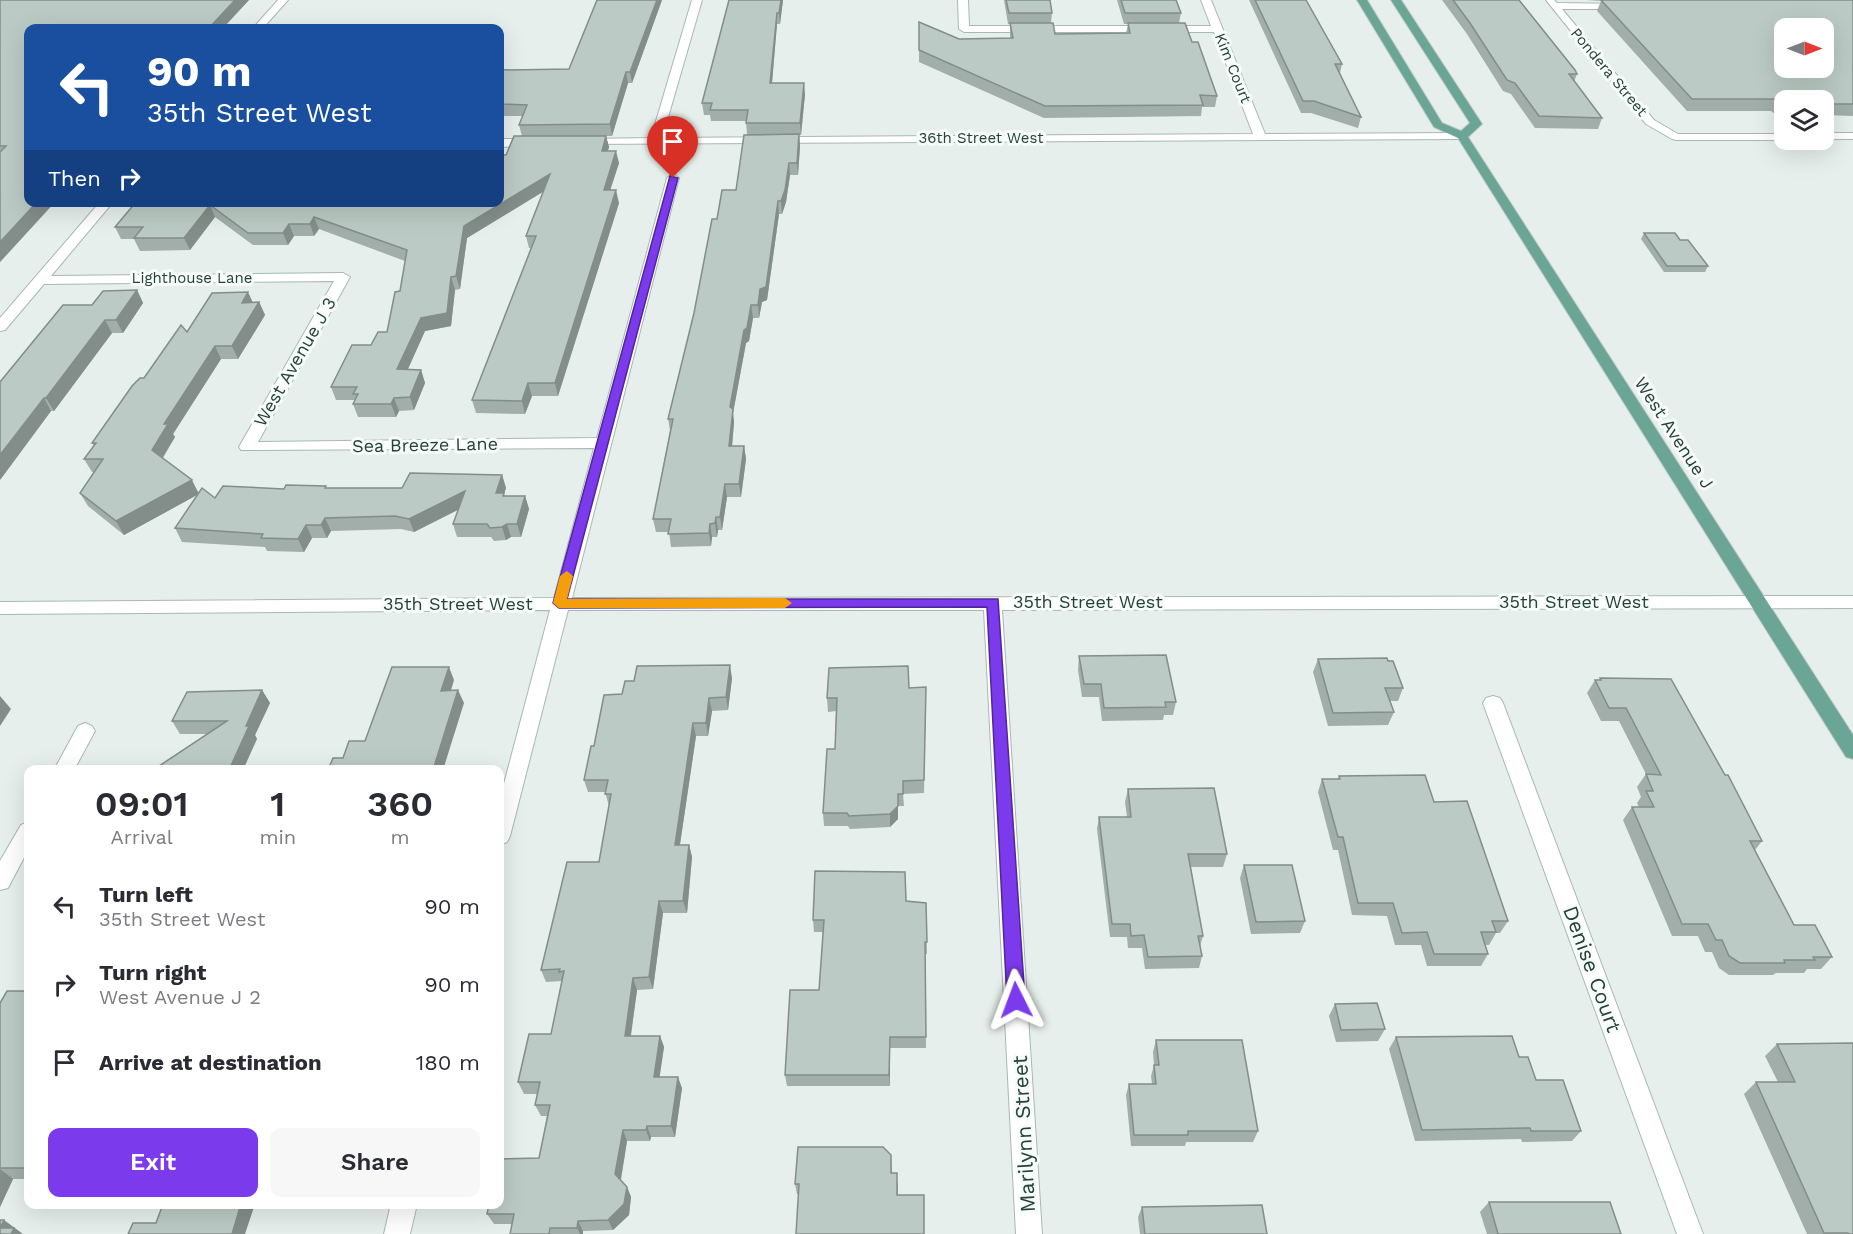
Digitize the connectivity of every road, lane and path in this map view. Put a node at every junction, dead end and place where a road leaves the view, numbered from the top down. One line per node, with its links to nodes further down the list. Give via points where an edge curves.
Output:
1 (283, 0): 9 (street)
2 (697, 0): 16 (street)
3 (963, 0): 10 (street, via 964,29)
4 (1206, 0): 10 (street, Kim Court)
5 (1362, 0): 12 (main road, West Avenue J, via 1438,125)
6 (1396, 0): 12 (main road, via 1476,124)
7 (1551, 3): 8 (street); 13 (street, Pondera Street, via 1650,122 1676,137)
8 (1636, 6)
9 (262, 24)
10 (1217, 29): 11 (street, Kim Court)
11 (1260, 136): 12 (street, 36th Street West); 16 (street, 36th Street West)
12 (1462, 136): 28 (main road, West Avenue J)
13 (1774, 136)
14 (1834, 136): 15 (street)
15 (1853, 136)
16 (656, 141): 18 (street, 36th Street West)
17 (544, 142): 19 (street)
18 (578, 142)
19 (504, 143)
20 (673, 178): 25 (street)
21 (103, 207): 23 (street)
22 (343, 277): 23 (street, Lighthouse Lane); 26 (street, West Avenue J 3)
23 (41, 280): 24 (street)
24 (0, 327)
25 (603, 443): 26 (street, Sea Breeze Lane); 30 (street)
26 (247, 447)
27 (993, 602): 28 (street, 35th Street West); 30 (street, 35th Street West); 41 (street, Marilynn Street)
28 (1759, 602): 29 (street, 35th Street West); 34 (main road, West Avenue J)
29 (1853, 602)
30 (559, 603): 31 (street, 35th Street West); 36 (street)
31 (0, 608)
32 (1493, 703): 42 (street, Denise Court)
33 (85, 732): 35 (street)
34 (1853, 751)
35 (67, 765)
36 (504, 820)
37 (24, 838): 38 (street)
38 (0, 881)
39 (403, 1209): 40 (street)
40 (397, 1234)
41 (1029, 1234)
42 (1690, 1234)

